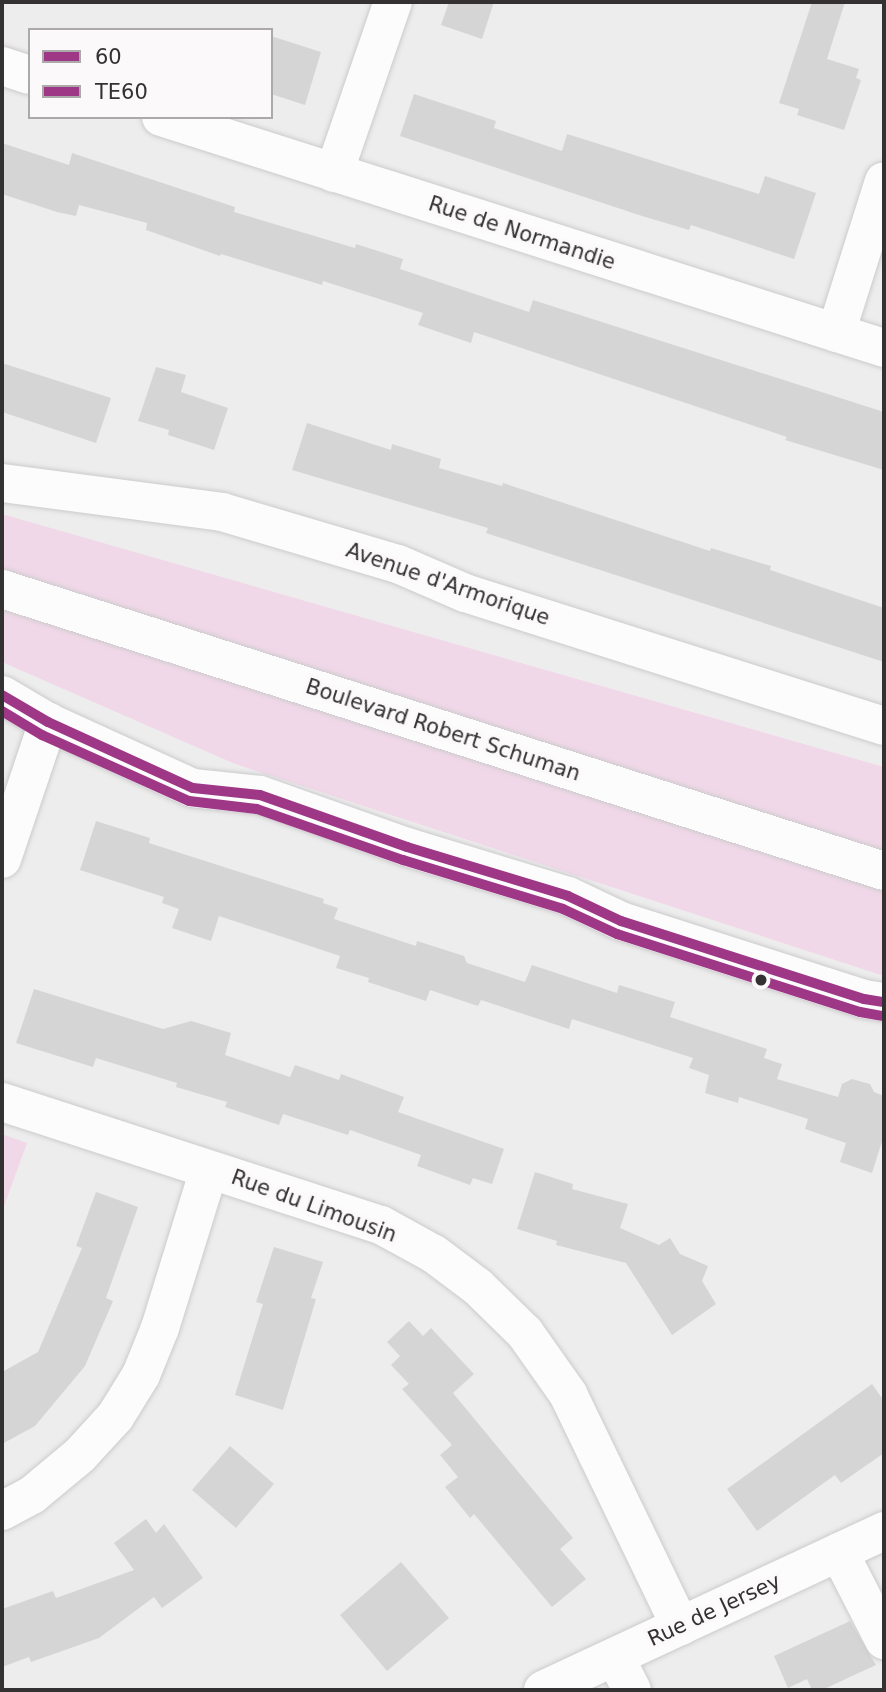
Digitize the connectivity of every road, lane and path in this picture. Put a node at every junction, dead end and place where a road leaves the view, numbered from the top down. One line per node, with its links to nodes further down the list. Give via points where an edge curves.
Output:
1 (393, 2): 5 (street)
2 (2, 66): 3 (street)
3 (28, 74)
4 (167, 119): 5 (street, Rue de Normandie)
5 (334, 173): 7 (street, Rue de Normandie)
6 (884, 181): 7 (street)
7 (836, 333): 8 (street, Rue de Normandie)
8 (884, 348)
9 (2, 483): 13 (street, Avenue d'Armorique, via 222,512 398,564 466,593)
10 (2, 589): 15 (street, Boulevard Robert Schuman)
11 (2, 695): 12 (street)
12 (48, 722): 14 (street); 16 (street, via 193,788 260,795 407,847 568,896 621,921)
13 (884, 726)
14 (2, 859)
15 (884, 870)
16 (884, 1002)
17 (2, 1102): 18 (street, Rue du Limousin)
18 (209, 1170): 19 (street, via 160,1328 141,1375 115,1418 32,1495); 22 (street, Rue du Limousin, via 381,1225 434,1254 478,1287 525,1333 568,1394)
19 (2, 1511)
20 (884, 1531): 21 (street, Rue de Jersey)
21 (839, 1552): 22 (street, Rue de Jersey); 23 (street)
22 (680, 1626): 24 (street, Rue de Jersey)
23 (884, 1640)
24 (615, 1657): 25 (street, Rue de Jersey); 26 (street)
25 (543, 1690)
26 (632, 1690)

